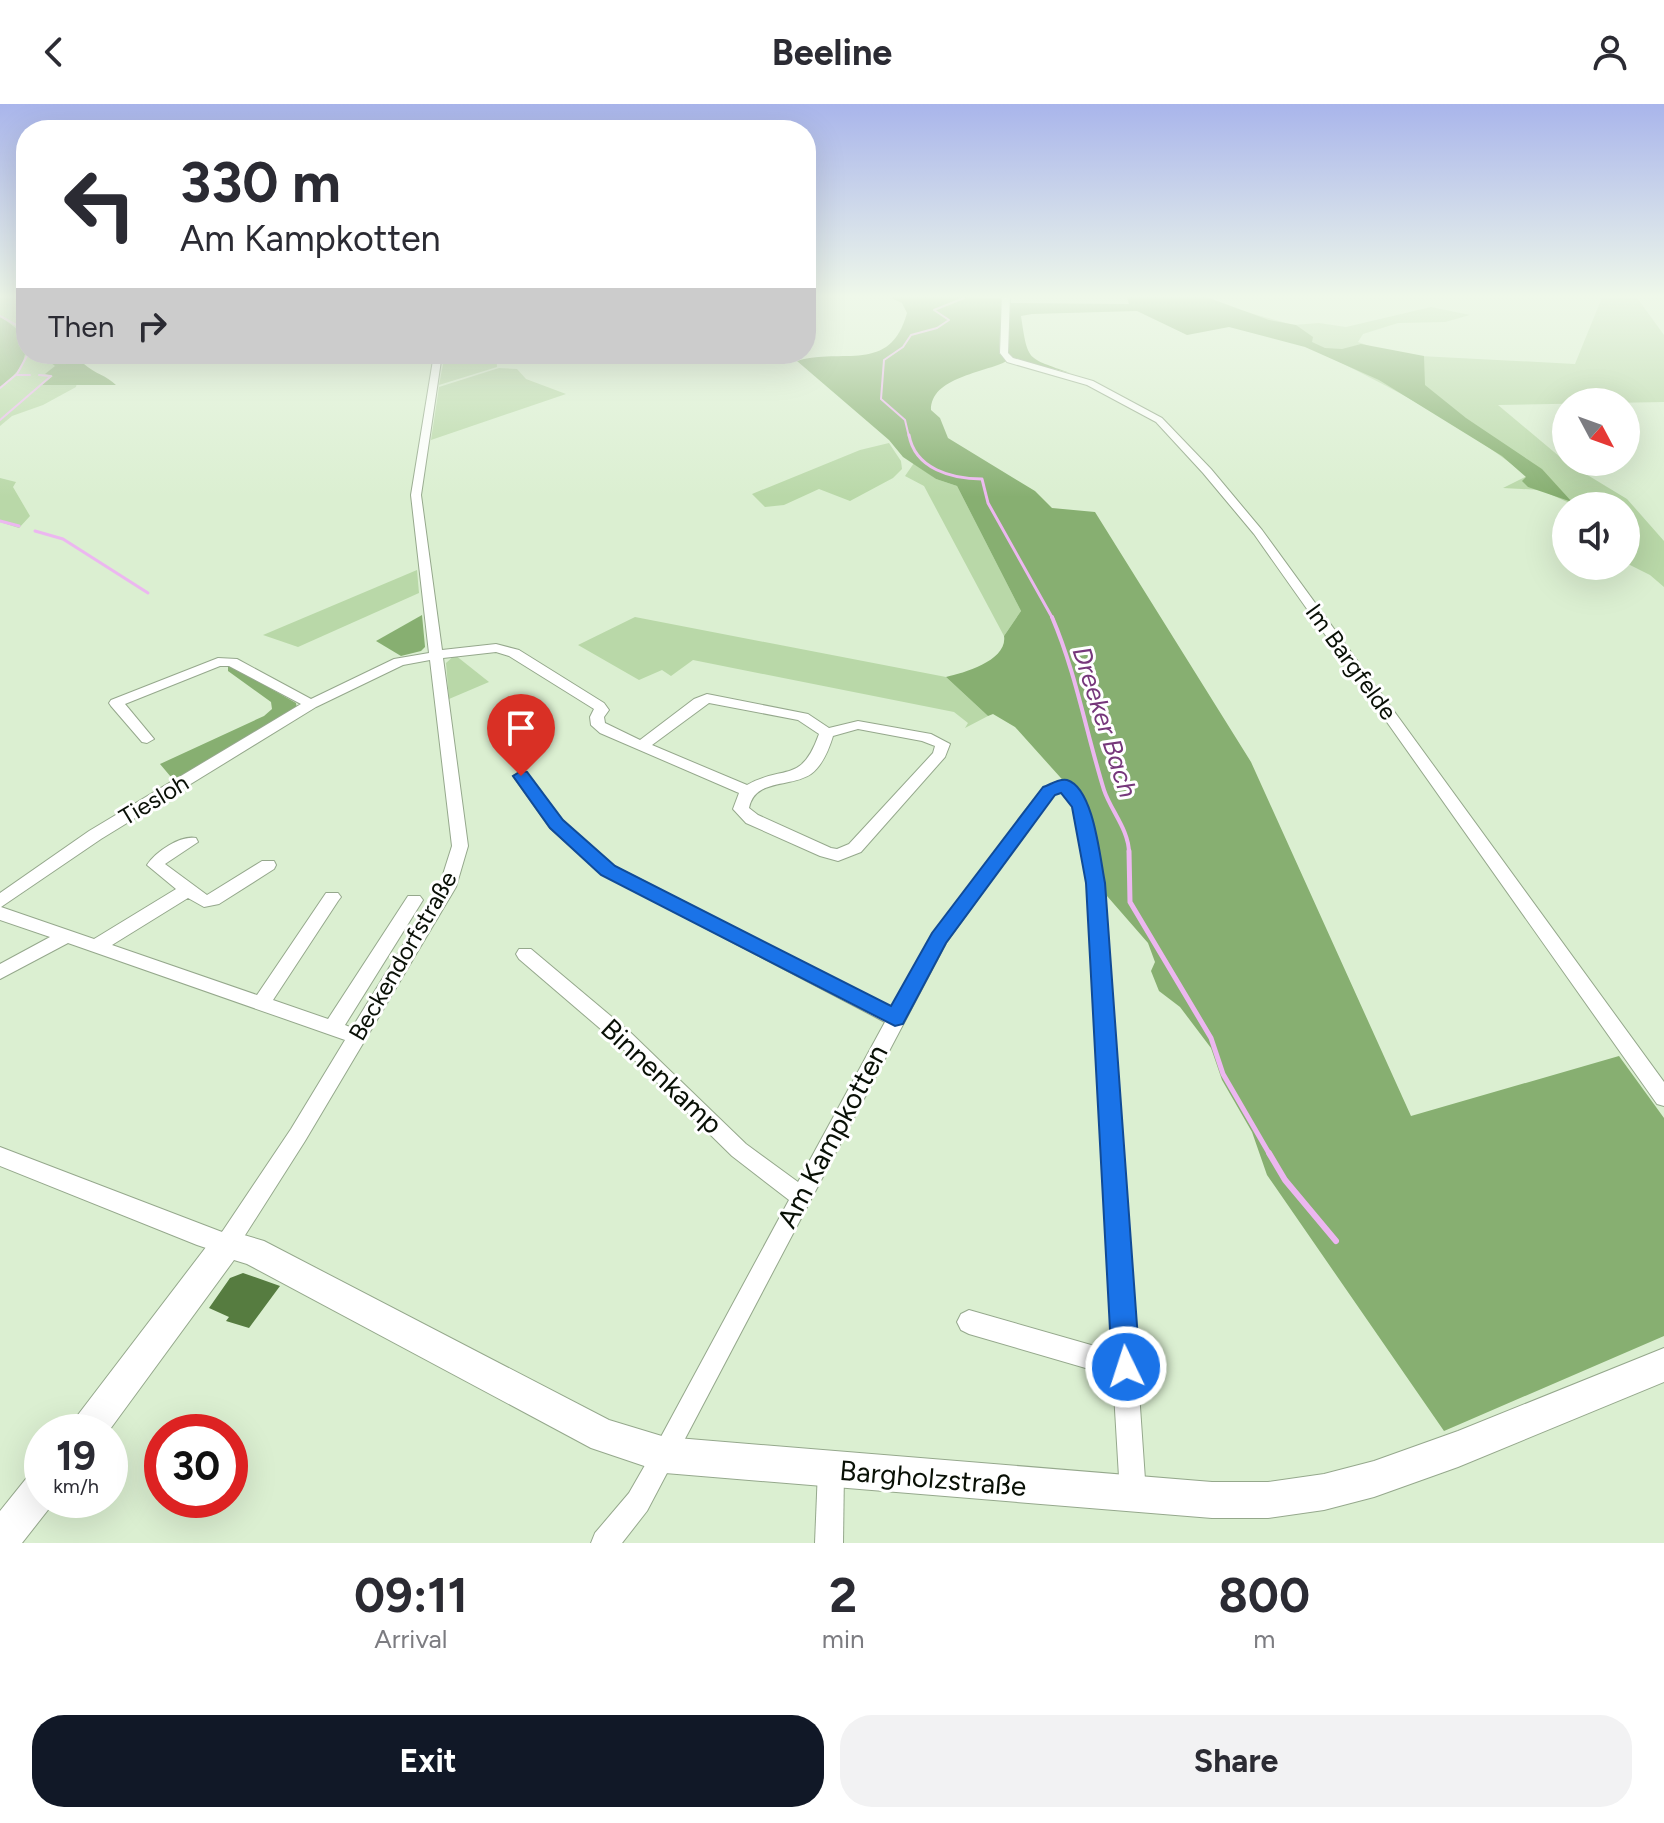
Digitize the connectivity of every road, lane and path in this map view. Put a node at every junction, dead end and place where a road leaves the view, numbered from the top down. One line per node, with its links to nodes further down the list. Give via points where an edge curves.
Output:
1 (1017, 362): 25 (street, Im Bargfelde, via 1090,383 1159,420 1207,471 1258,532)
2 (436, 364): 3 (street, Beckendorfstraße, via 416,495)
3 (437, 655): 4 (street, Tiesloh, via 384,668); 7 (street, Tiesloh, via 488,647 514,653 599,706 598,725); 24 (street, Beckendorfstraße, via 460,846 447,887)
4 (311, 704): 6 (street, via 232,662 218,662 116,703); 15 (street, Tiesloh, via 95,835)
5 (827, 733): 7 (street, via 803,717 707,698); 9 (street, via 805,771); 9 (street, via 869,726 943,744 847,853 826,852 752,819 741,809)
6 (147, 739)
7 (642, 745): 9 (street)
8 (521, 776): 22 (street, via 556,824 608,870)
9 (744, 795)
10 (190, 842): 12 (street, via 155,865)
11 (268, 865): 12 (street, via 213,900 204,901)
12 (188, 890): 18 (street)
13 (332, 897): 21 (street)
14 (414, 900): 23 (street)
15 (0, 901)
16 (0, 913): 17 (street)
17 (67, 936): 18 (street); 20 (street)
18 (96, 946): 21 (street)
19 (525, 954): 27 (street, Binnenkamp, via 624,1038 739,1150)
20 (0, 972)
21 (260, 1005): 23 (street)
22 (895, 1018): 27 (street, Am Kampkotten); 31 (street, Am Kampkotten, via 939,939 1049,791 1064,785 1081,806 1096,883)
23 (332, 1029): 24 (street)
24 (357, 1037): 28 (street, Beckendorfstraße)
25 (1664, 1098)
26 (0, 1156): 28 (street)
27 (800, 1196): 33 (street, Am Kampkotten)
28 (227, 1244): 32 (main road, Beckendorfstraße); 33 (main road, Bargholzstraße, via 253,1251 603,1436)
29 (969, 1322): 31 (street)
30 (1664, 1365): 35 (main road, Bargholzstraße, via 1458,1449 1324,1492 1268,1500)
31 (1126, 1367): 35 (street)
32 (100, 1414)
33 (665, 1455): 34 (main road, Bargholzstraße); 38 (street, Am Kampkotten, via 638,1502)
34 (831, 1470): 35 (main road, Bargholzstraße); 39 (street)
35 (1133, 1494)
36 (24, 1511): 37 (main road)
37 (0, 1541)
38 (605, 1543)
39 (829, 1543)

